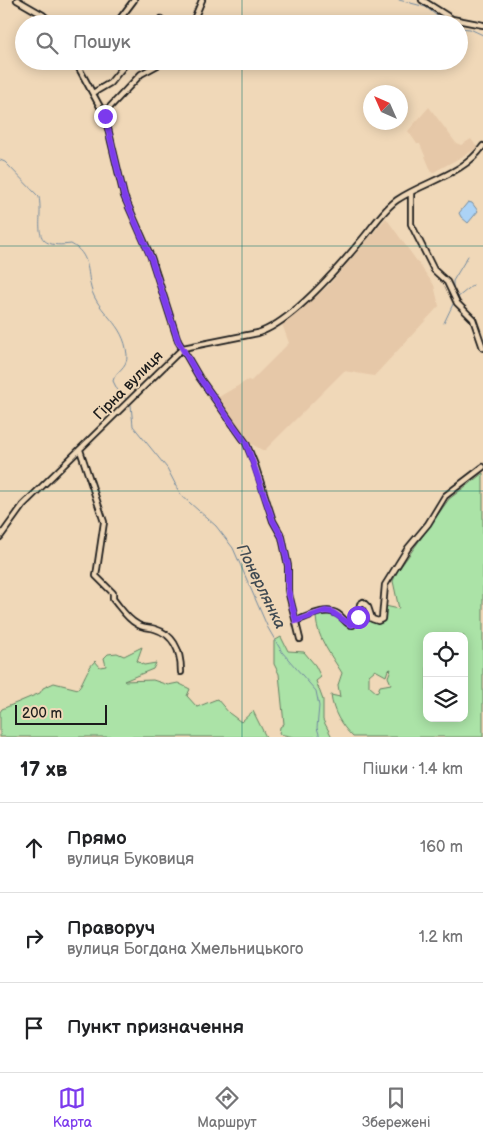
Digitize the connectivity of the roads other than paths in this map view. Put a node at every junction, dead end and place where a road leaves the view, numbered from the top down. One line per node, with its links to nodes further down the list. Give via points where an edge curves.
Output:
1 (17, 0): 5 (street)
2 (134, 0): 6 (street)
3 (202, 0): 7 (street)
4 (422, 0): 8 (street)
5 (43, 15)
6 (123, 15)
7 (196, 15)
8 (444, 15)
9 (468, 23): 10 (street)
10 (483, 25)
11 (79, 70): 14 (street)
12 (121, 70): 14 (street, via 110,83)
13 (148, 70): 15 (street, via 109,108)
14 (93, 93): 15 (street)
15 (102, 110): 18 (street, via 124,196 151,258)
16 (483, 146): 17 (street, Гірна вулиця, via 472,159)
17 (411, 193): 18 (street, Гірна вулиця, via 389,207 321,286 270,328); 19 (street, via 411,224 434,270 447,282 457,303 472,319)
18 (183, 348): 20 (street, Гірна вулиця); 23 (street, via 201,381 246,443 273,521 282,537 288,566 288,590)
19 (483, 348)
20 (80, 450): 22 (street, Гірна вулиця, via 23,505); 25 (street, via 104,522 96,576 113,593 113,599 132,622 158,629 169,636 180,656)
21 (483, 467): 23 (street, via 445,496 408,548 385,585 382,620 372,619 363,602 353,625 325,611)
22 (0, 537)
23 (296, 621): 24 (street)
24 (300, 640)
25 (181, 672)

